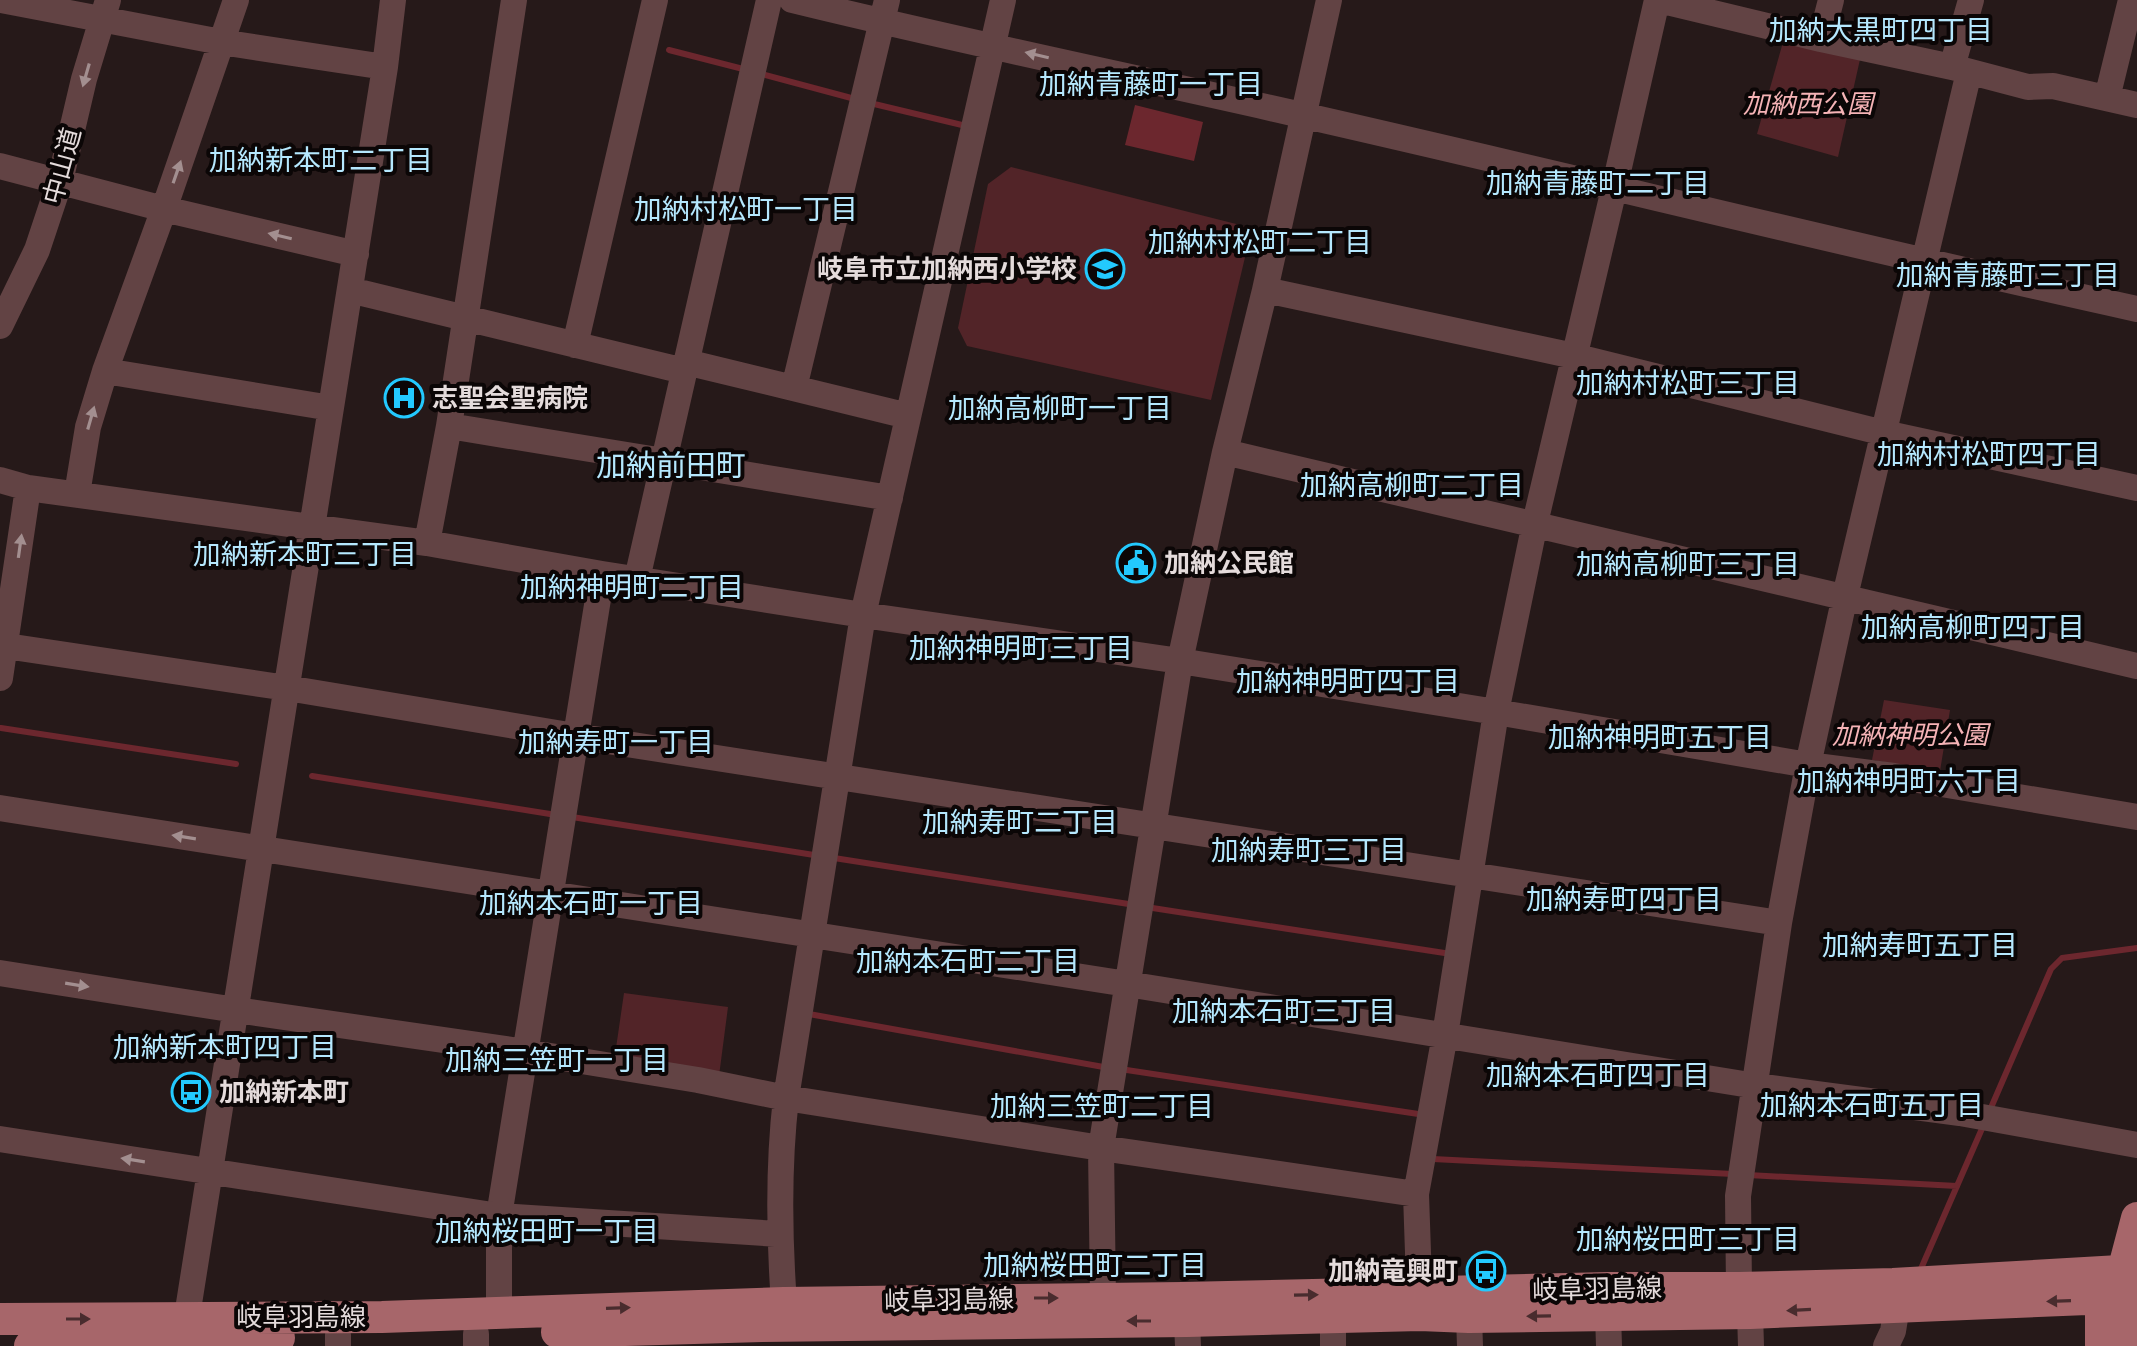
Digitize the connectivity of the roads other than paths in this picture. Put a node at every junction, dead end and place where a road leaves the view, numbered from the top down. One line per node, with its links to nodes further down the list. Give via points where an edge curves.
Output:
1 (2, 0): 14 (street); 15 (street)
2 (236, 0): 18 (street)
3 (393, 0): 20 (street)
4 (514, 0): 34 (street)
5 (655, 0): 36 (street)
6 (769, 0): 38 (street)
7 (792, 0): 16 (street)
8 (1003, 0): 19 (street)
9 (1329, 0): 24 (street)
10 (1658, 0): 17 (street); 27 (street)
11 (1831, 0): 17 (street)
12 (1971, 0): 21 (street)
13 (2131, 0): 22 (street)
14 (0, 6)
15 (106, 10): 18 (street); 26 (street, 中山道, one-way to 26)
16 (884, 11): 19 (street); 40 (street)
17 (1821, 39): 21 (street)
18 (221, 42): 20 (street); 28 (street, one-way to 18)
19 (992, 45): 24 (street, one-way to 19); 42 (street)
20 (385, 67): 29 (street)
21 (1960, 70): 22 (street); 30 (street)
22 (2107, 98): 23 (street)
23 (2137, 105)
24 (1304, 115): 27 (street); 32 (street)
25 (0, 166): 26 (street)
26 (60, 181): 28 (street); 35 (street, 中山道, via 37,250)
27 (1614, 189): 30 (street); 37 (street)
28 (164, 209): 29 (street, one-way to 28); 39 (street)
29 (356, 254): 31 (street)
30 (1923, 262): 33 (street); 44 (street)
31 (350, 290): 34 (street); 41 (street)
32 (1265, 290): 37 (street); 45 (street)
33 (2137, 309)
34 (465, 318): 36 (street); 43 (street)
35 (0, 326)
36 (575, 345): 38 (street)
37 (1574, 356): 44 (street); 52 (street)
38 (685, 367): 40 (street); 46 (street)
39 (105, 371): 41 (street); 50 (street, one-way to 39, via 88,427)
40 (794, 388): 42 (street)
41 (331, 408): 53 (street)
42 (908, 416): 51 (street)
43 (449, 426): 46 (street); 54 (street)
44 (1884, 433): 49 (street); 57 (street)
45 (1225, 452): 52 (street); 60 (street)
46 (663, 461): 51 (street); 56 (street)
47 (0, 480): 48 (street)
48 (28, 488): 50 (street); 59 (street, one-way to 48)
49 (2137, 488)
50 (77, 494): 53 (street)
51 (890, 498): 58 (street)
52 (1535, 523): 57 (street); 64 (street)
53 (312, 527): 54 (street); 63 (street)
54 (427, 543): 55 (street)
55 (602, 574): 56 (street); 65 (street)
56 (637, 579): 58 (street)
57 (1845, 596): 61 (street); 66 (street)
58 (863, 615): 60 (street); 67 (street)
59 (2, 645): 62 (street); 63 (street)
60 (1180, 661): 64 (street); 70 (street)
61 (2137, 666)
62 (0, 678)
63 (287, 688): 65 (street); 71 (street)
64 (1496, 712): 66 (street); 72 (street)
65 (575, 736): 67 (street); 73 (street)
66 (1808, 765): 69 (street); 74 (street)
67 (837, 776): 70 (street); 75 (street)
68 (0, 808): 71 (street, one-way to 68)
69 (2137, 817)
70 (1152, 825): 72 (street); 77 (street)
71 (261, 850): 73 (street); 78 (street)
72 (1470, 875): 74 (street); 79 (street)
73 (551, 895): 75 (street); 80 (street)
74 (1779, 923): 81 (street)
75 (811, 936): 77 (street); 82 (street)
76 (0, 973): 78 (street, one-way to 78)
77 (1127, 984): 79 (street); 85 (street)
78 (236, 1010): 80 (street); 86 (street)
79 (1445, 1035): 81 (street); 87 (street)
80 (526, 1052): 82 (street); 88 (street)
81 (1756, 1086): 84 (street, via 1960,1113); 93 (street, via 1738,1196)
82 (786, 1098): 85 (street); 90 (street)
83 (0, 1139): 86 (street, one-way to 83)
84 (2137, 1145)
85 (1101, 1148): 87 (street); 92 (street)
86 (210, 1172): 88 (street); 104 (street)
87 (1416, 1194): 94 (street)
88 (499, 1216): 90 (street); 99 (street)
89 (2137, 1218): 91 (main road)
90 (779, 1234): 97 (street)
91 (2125, 1287): 93 (main road, 岐阜羽島線, via 1893,1284); 95 (main road, 岐阜羽島線, one-way to 95); 111 (main road); 112 (main road)
92 (1103, 1298): 94 (main road, 岐阜羽島線, one-way to 94); 97 (main road, 岐阜羽島線, one-way to 92)
93 (1744, 1300): 94 (main road, 岐阜羽島線); 95 (main road, 岐阜羽島線, one-way to 93); 98 (main road, 岐阜羽島線); 109 (street)
94 (1420, 1303): 100 (main road, 岐阜羽島線); 101 (main road, 岐阜羽島線)
95 (1897, 1306): 110 (street)
96 (0, 1319): 104 (main road, 岐阜羽島線, one-way to 104)
97 (770, 1325): 99 (main road, 岐阜羽島線, one-way to 97); 103 (main road, 岐阜羽島線); 105 (main road, 岐阜羽島線)
98 (1608, 1330): 101 (main road, 岐阜羽島線, one-way to 101)
99 (484, 1331): 104 (main road, 岐阜羽島線, via 382,1317); 105 (main road, 岐阜羽島線); 106 (main road, 岐阜羽島線)
100 (1333, 1332): 102 (main road, 岐阜羽島線)
101 (1470, 1332)
102 (1188, 1333): 103 (main road, 岐阜羽島線, one-way to 103)
103 (1042, 1334)
104 (184, 1335): 107 (main road, 岐阜羽島線); 108 (main road, 岐阜羽島線)
105 (618, 1338)
106 (338, 1341): 107 (main road, 岐阜羽島線)
107 (261, 1343)
108 (30, 1346)
109 (1751, 1346)
110 (1886, 1346)
111 (2101, 1346)
112 (2127, 1346)

